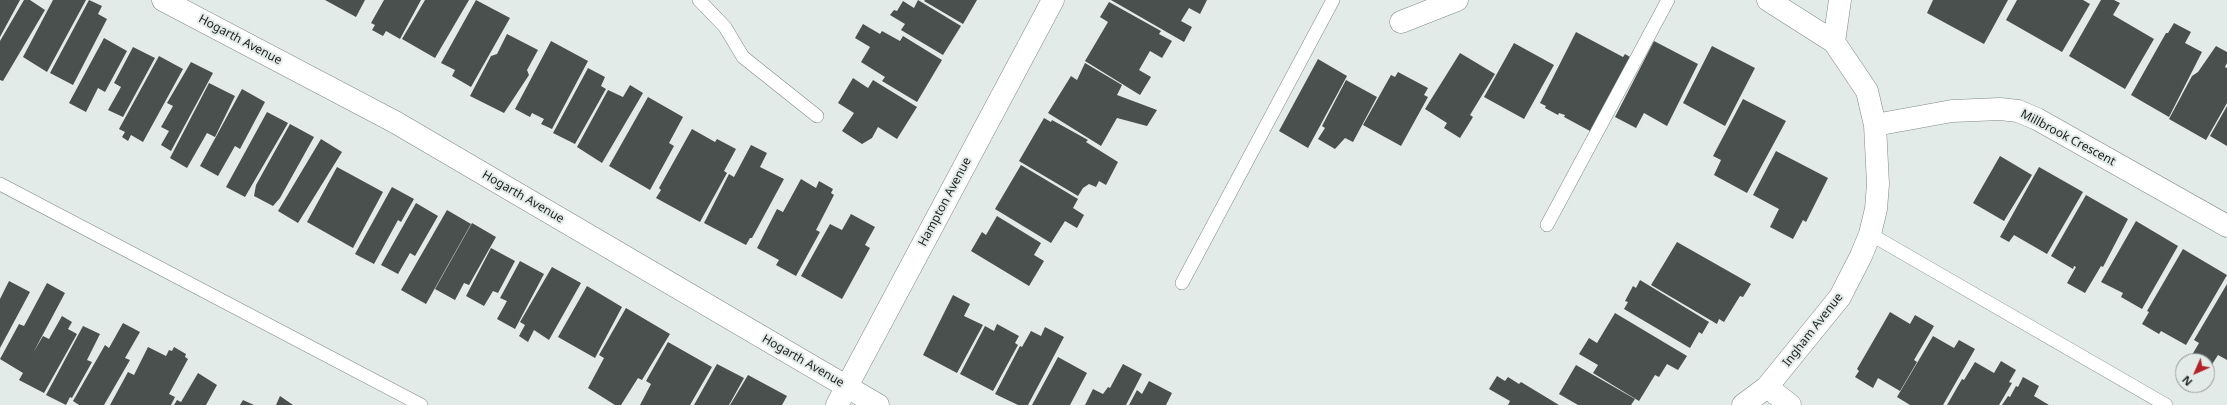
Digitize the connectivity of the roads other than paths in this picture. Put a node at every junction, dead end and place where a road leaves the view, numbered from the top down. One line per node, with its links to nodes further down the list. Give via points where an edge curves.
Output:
1 (163, 0): 19 (street, Hogarth Avenue, via 395,122)
2 (699, 0): 11 (lane, via 725,27 743,56)
3 (1053, 0): 19 (street, Hampton Avenue)
4 (1332, 0): 17 (lane)
5 (1457, 0): 9 (street)
6 (1668, 0): 14 (lane)
7 (1768, 0): 10 (street)
8 (1840, 0): 10 (street)
9 (1401, 22)
10 (1834, 42): 12 (street, via 1867,91)
11 (817, 116)
12 (1875, 125): 15 (street, Millbrook Crescent, via 1952,112 2000,109 2018,111 2044,123); 16 (street, Ingham Avenue, via 1878,184)
13 (0, 184): 20 (lane)
14 (1547, 225)
15 (2227, 226)
16 (1870, 234): 18 (street, Ingham Avenue, via 1840,297); 24 (lane)
17 (1182, 283)
18 (1767, 387): 22 (street, Ingham Avenue); 23 (street)
19 (842, 396): 21 (street, Hogarth Avenue)
20 (420, 405)
21 (878, 405)
22 (1743, 405)
23 (1790, 405)
24 (2166, 405)

